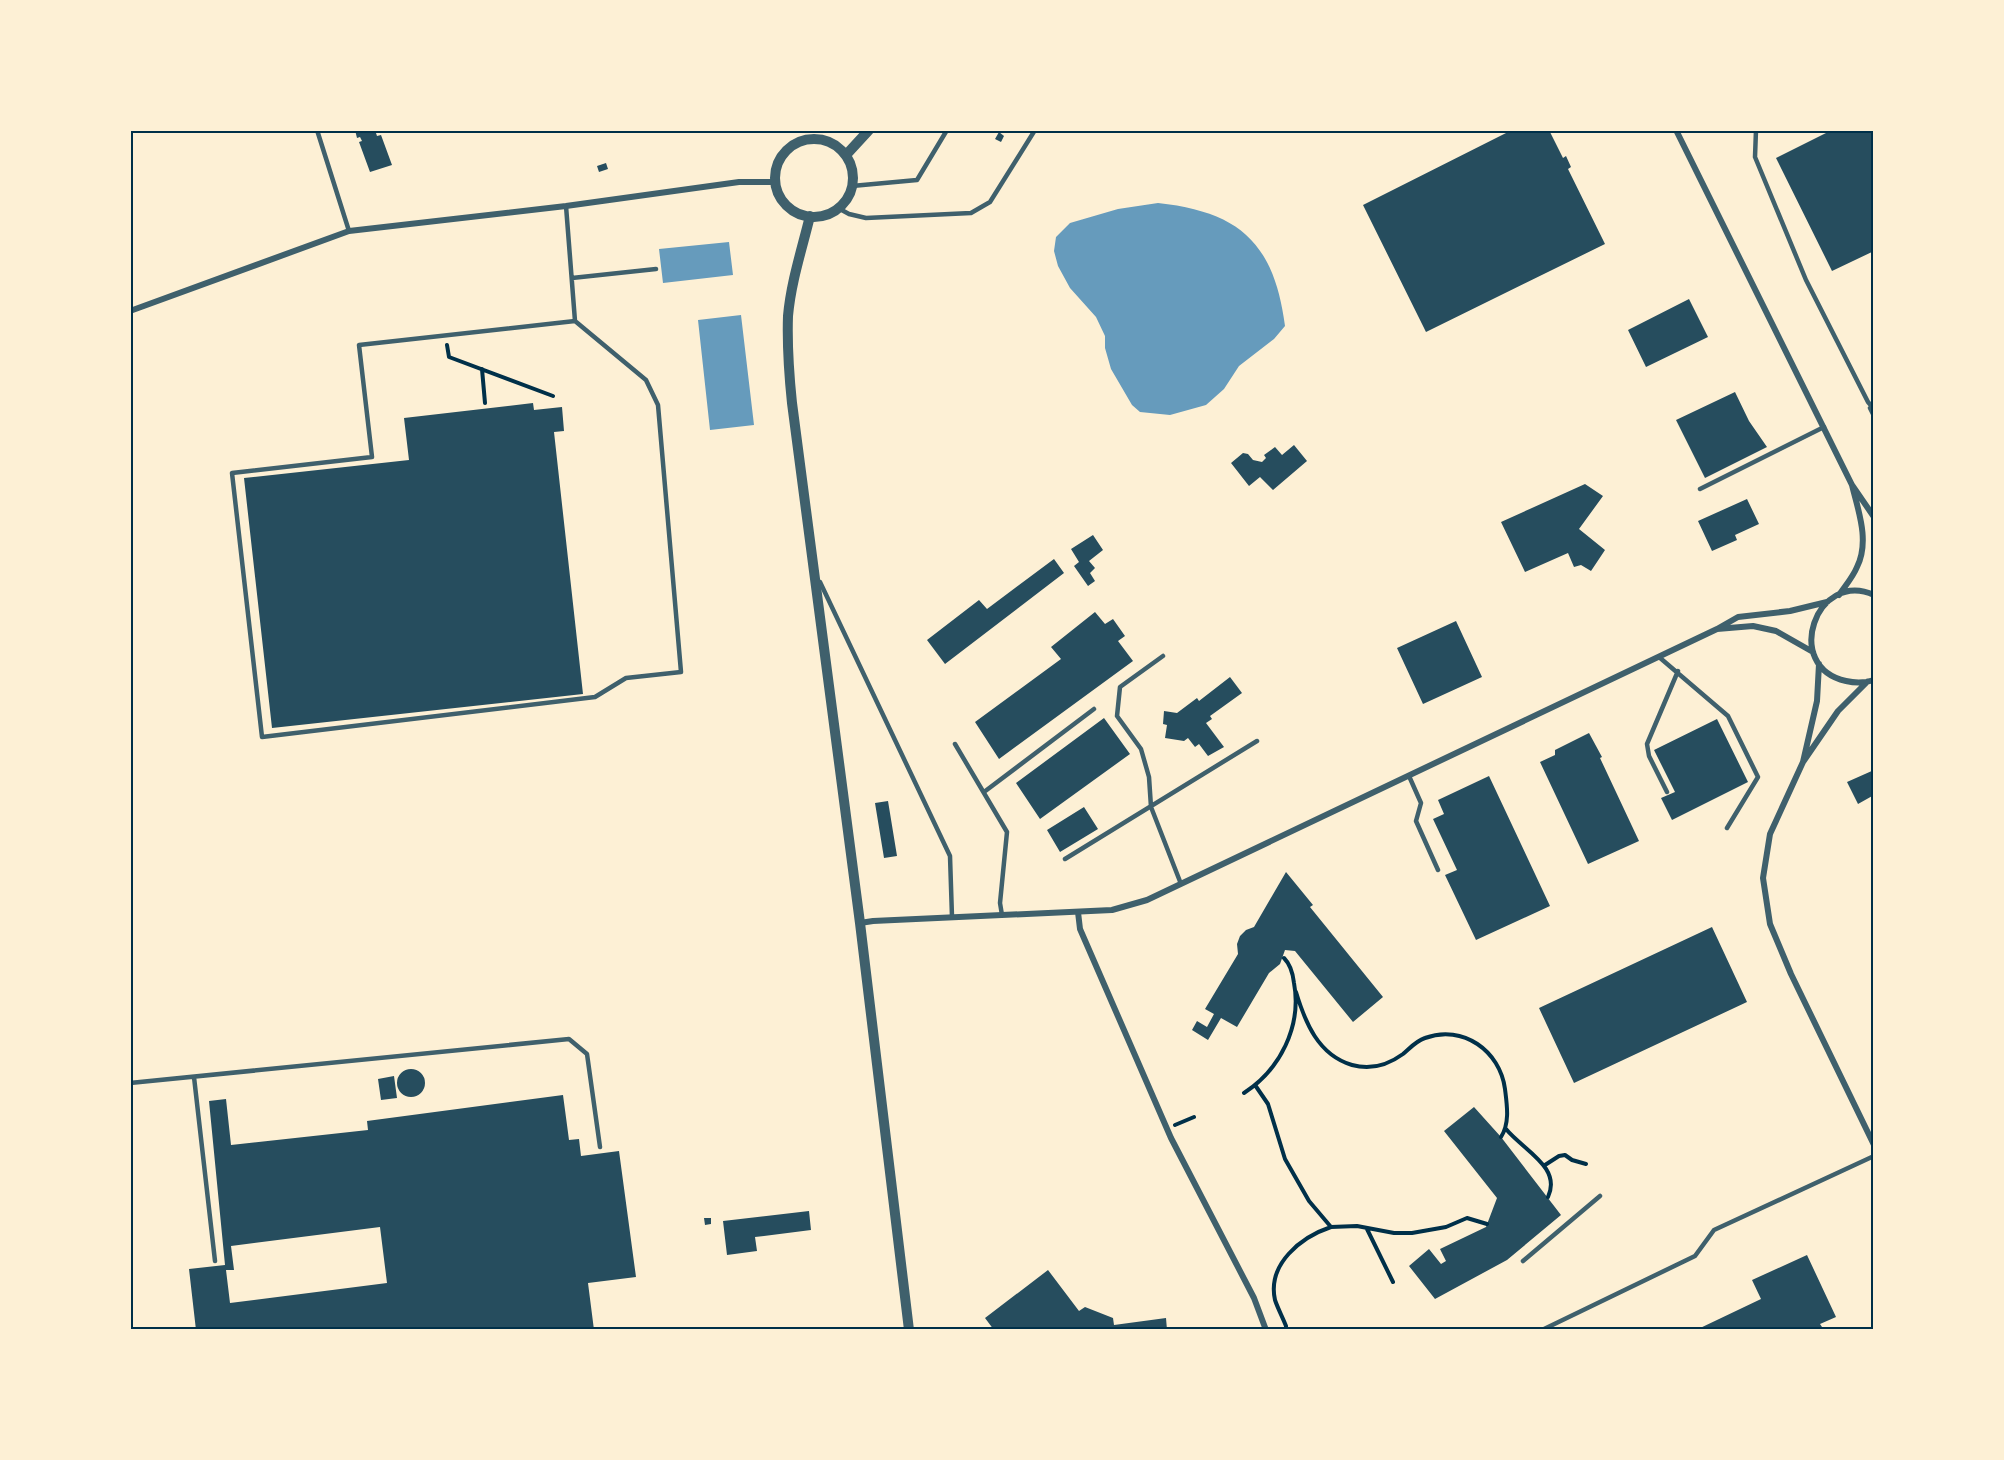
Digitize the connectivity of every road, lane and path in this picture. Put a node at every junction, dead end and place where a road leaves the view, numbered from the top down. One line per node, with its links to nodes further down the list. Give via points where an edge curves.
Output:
1 (317, 130): 15 (lane)
2 (795, 130): 8 (street)
3 (869, 130): 9 (street)
4 (947, 130): 11 (lane, via 916,180)
5 (1035, 130): 13 (lane, via 990,202 971,213 866,218)
6 (1676, 130): 27 (street)
7 (1756, 130): 23 (lane, via 1755,157 1759,167 1806,280)
8 (800, 141): 9 (street, via 825,140); 10 (street, via 781,158)
9 (846, 155): 11 (street, via 851,164)
10 (775, 182): 12 (street, via 739,182); 14 (street, via 787,205)
11 (852, 186): 13 (street)
12 (566, 206): 15 (street); 17 (lane)
13 (838, 208): 14 (street, via 822,216)
14 (810, 216): 31 (street, via 788,314 788,360)
15 (349, 231): 18 (street)
16 (656, 269): 17 (lane)
17 (572, 278): 19 (lane)
18 (130, 310)
19 (575, 321): 20 (lane); 20 (lane, via 646,380 658,405 681,672 627,678 595,697 262,737 232,473 372,457 359,345)
20 (446, 336): 21 (path, via 449,357)
21 (482, 369): 22 (path); 24 (path)
22 (553, 396)
23 (1868, 402): 25 (lane); 26 (lane)
24 (485, 403)
25 (1874, 409)
26 (1874, 416)
27 (1824, 427): 28 (street); 29 (lane)
28 (1852, 485): 30 (street); 32 (street, via 1863,543 1858,566)
29 (1700, 489)
30 (1874, 518)
31 (813, 568): 56 (lane, via 950,856); 57 (street)
32 (1839, 594): 33 (street, via 1854,591); 34 (street)
33 (1874, 595)
34 (1827, 602): 35 (street, via 1738,617); 36 (street, via 1812,625)
35 (1717, 629): 36 (street, via 1753,626 1776,631); 38 (street)
36 (1813, 652): 39 (street)
37 (1163, 656): 49 (lane, via 1119,687 1118,716 1141,749 1149,777)
38 (1659, 657): 40 (lane); 46 (street)
39 (1819, 664): 41 (street, via 1839,680); 45 (street, via 1817,701)
40 (1677, 671): 48 (lane, via 1647,744); 50 (lane, via 1728,716 1758,777)
41 (1871, 681): 45 (street, via 1838,711)
42 (1094, 709): 47 (lane)
43 (1257, 741): 49 (lane)
44 (955, 744): 47 (lane)
45 (1803, 762): 68 (street, via 1770,834 1763,878 1770,924)
46 (1409, 776): 52 (lane, via 1421,803 1416,821); 53 (street)
47 (984, 792): 55 (lane, via 1007,832)
48 (1667, 792)
49 (1151, 807): 51 (lane); 53 (lane)
50 (1727, 828)
51 (1065, 859)
52 (1438, 870)
53 (1181, 884): 54 (street, via 1112,910)
54 (1078, 912): 55 (street); 65 (street, via 1080,929)
55 (1002, 915): 56 (street)
56 (952, 917): 57 (street)
57 (860, 923): 81 (street)
58 (1284, 958): 59 (path)
59 (1296, 992): 62 (path, via 1289,1039 1274,1065); 66 (path, via 1317,1041 1338,1059 1351,1064 1382,1065 1425,1038 1438,1035 1469,1039 1480,1045 1490,1053 1503,1077)
60 (194, 1077): 61 (lane); 69 (lane, via 569,1039 587,1054); 78 (lane)
61 (130, 1083)
62 (1255, 1084): 63 (path); 76 (path, via 1268,1104 1289,1167 1309,1201)
63 (1244, 1093)
64 (1194, 1117): 65 (path)
65 (1167, 1128): 82 (street)
66 (1506, 1129): 67 (path); 72 (path)
67 (1501, 1137)
68 (1874, 1145)
69 (600, 1147)
70 (1874, 1155): 84 (lane, via 1714,1230 1695,1256)
71 (1586, 1164): 72 (path, via 1565,1155)
72 (1545, 1165): 74 (path, via 1552,1189)
73 (1600, 1196): 79 (lane)
74 (1548, 1197)
75 (1487, 1224): 77 (path, via 1467,1218 1446,1227 1412,1233)
76 (1331, 1227): 77 (path); 83 (path, via 1305,1239 1287,1256 1276,1275 1275,1298)
77 (1367, 1228): 80 (path)
78 (215, 1261)
79 (1523, 1262)
80 (1393, 1282)
81 (909, 1329)
82 (1266, 1329)
83 (1286, 1329)
84 (1542, 1329)

